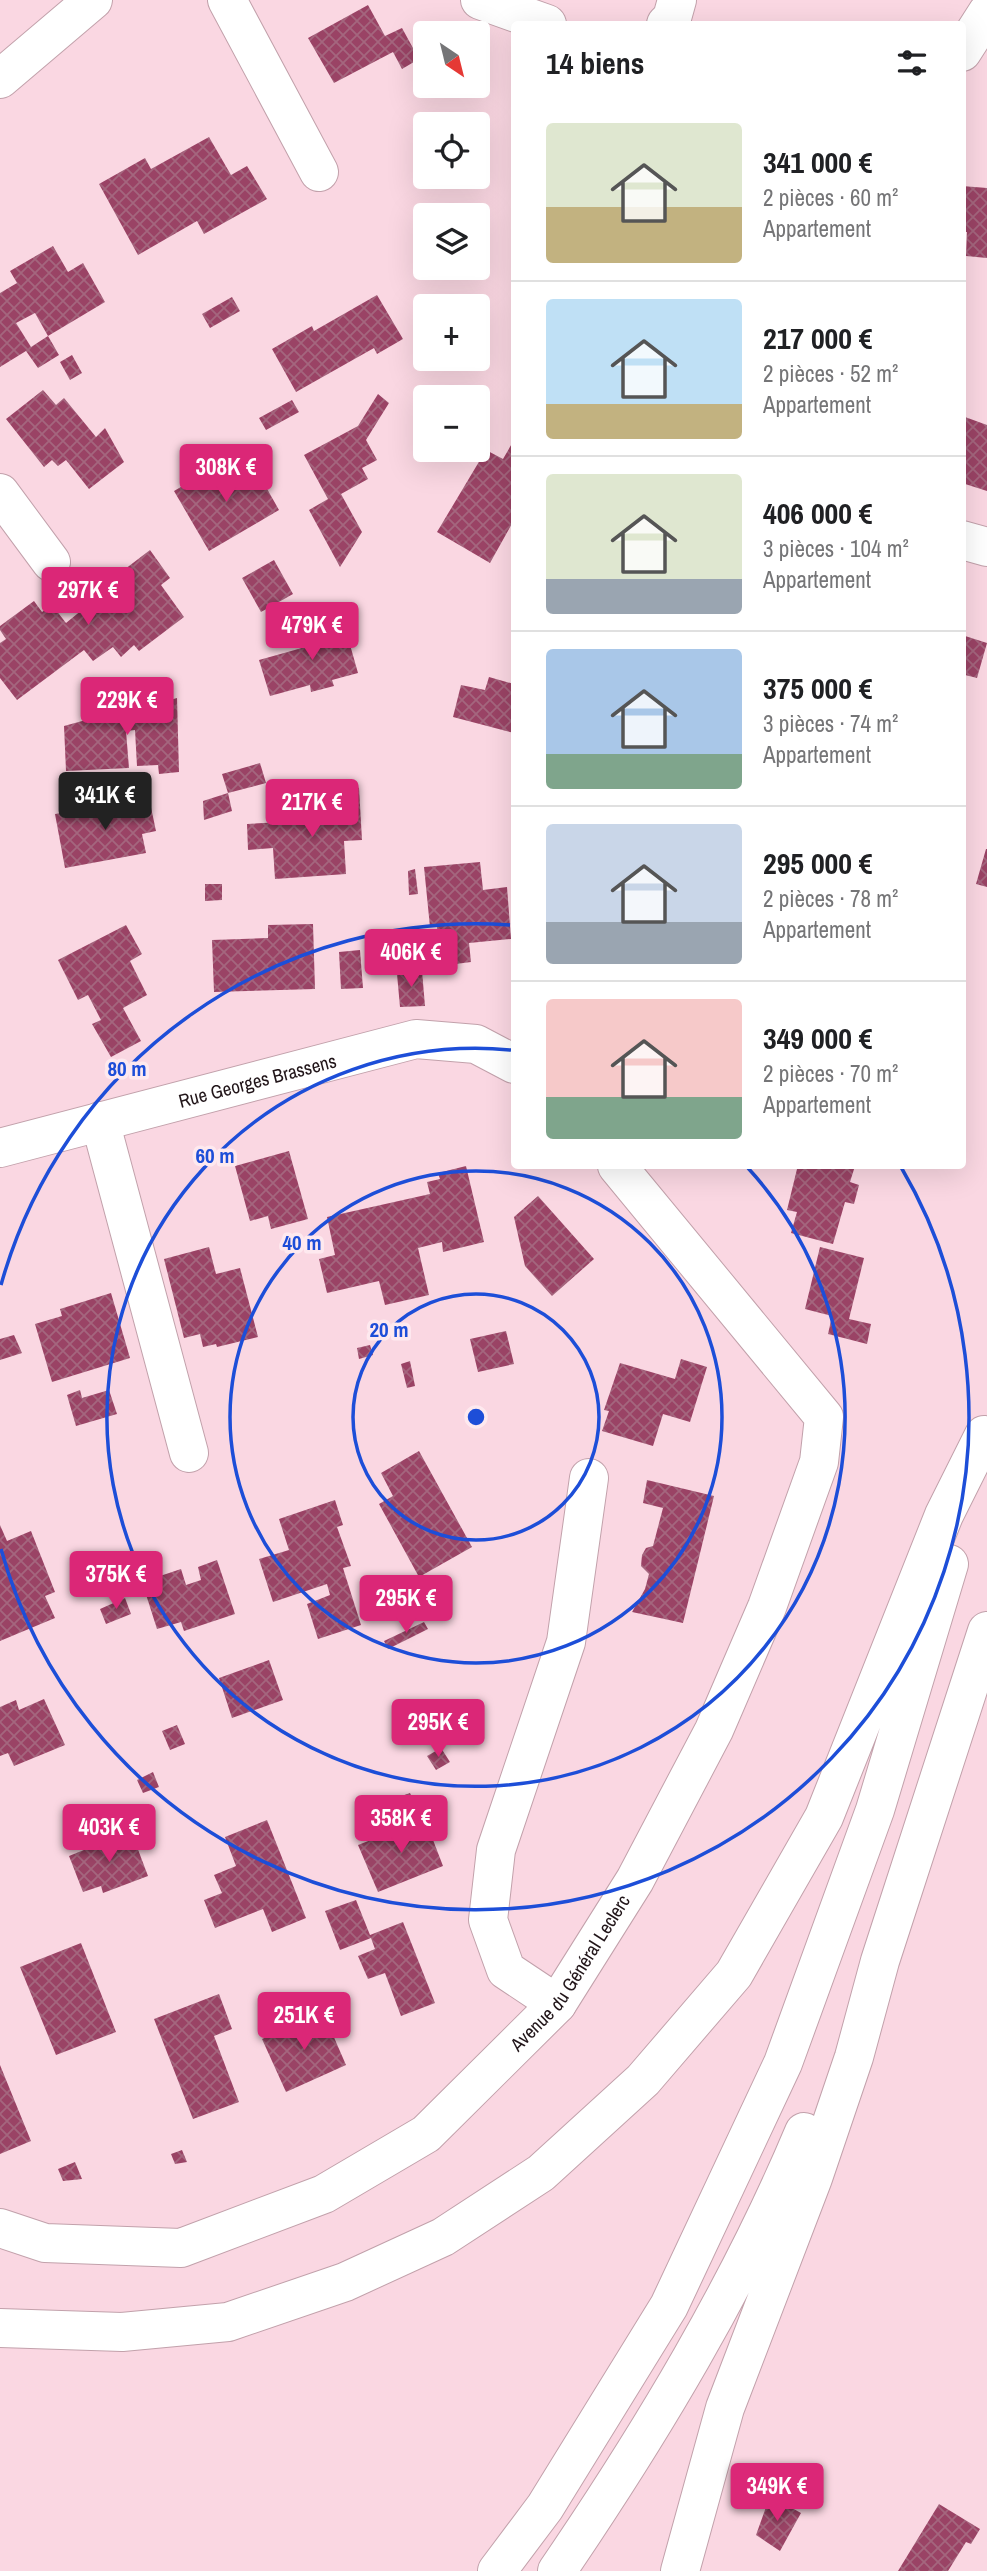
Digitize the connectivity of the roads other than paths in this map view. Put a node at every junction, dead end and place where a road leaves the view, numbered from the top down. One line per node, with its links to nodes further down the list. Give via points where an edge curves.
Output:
1 (93, 0): 9 (main road)
2 (227, 0): 10 (main road)
3 (480, 0): 6 (main road)
4 (677, 0): 7 (main road)
5 (987, 13): 8 (main road)
6 (539, 21)
7 (668, 21)
8 (966, 46)
9 (0, 79)
10 (319, 172)
11 (0, 493): 14 (main road)
12 (966, 541): 13 (main road)
13 (987, 547)
14 (51, 562)
15 (511, 1062): 16 (main road, Rue Georges Brassens, via 476,1044 416,1040)
16 (100, 1121): 17 (main road, Rue Georges Brassens); 20 (main road)
17 (0, 1148)
18 (619, 1169): 24 (main road, Avenue du Général Leclerc, via 824,1417 818,1462 767,1607 714,1730 635,1880)
19 (986, 1429): 26 (main road, via 944,1515 824,1816 734,1975 633,2090 541,2173 443,2237 345,2282 228,2322 122,2332); 27 (main road, via 875,1810 783,2063 669,2305 545,2507)
20 (189, 1453)
21 (589, 1478): 24 (main road, via 566,1642 496,1850 488,1920 506,1970)
22 (987, 1631): 23 (main road)
23 (880, 1961): 28 (main road, via 788,2171 721,2303 621,2477); 29 (main road, via 813,2178 724,2409)
24 (557, 2004): 25 (main road, Avenue du Général Leclerc, via 426,2134 324,2194 181,2248 46,2243)
25 (0, 2228)
26 (0, 2328)
27 (497, 2571)
28 (557, 2571)
29 (680, 2571)

